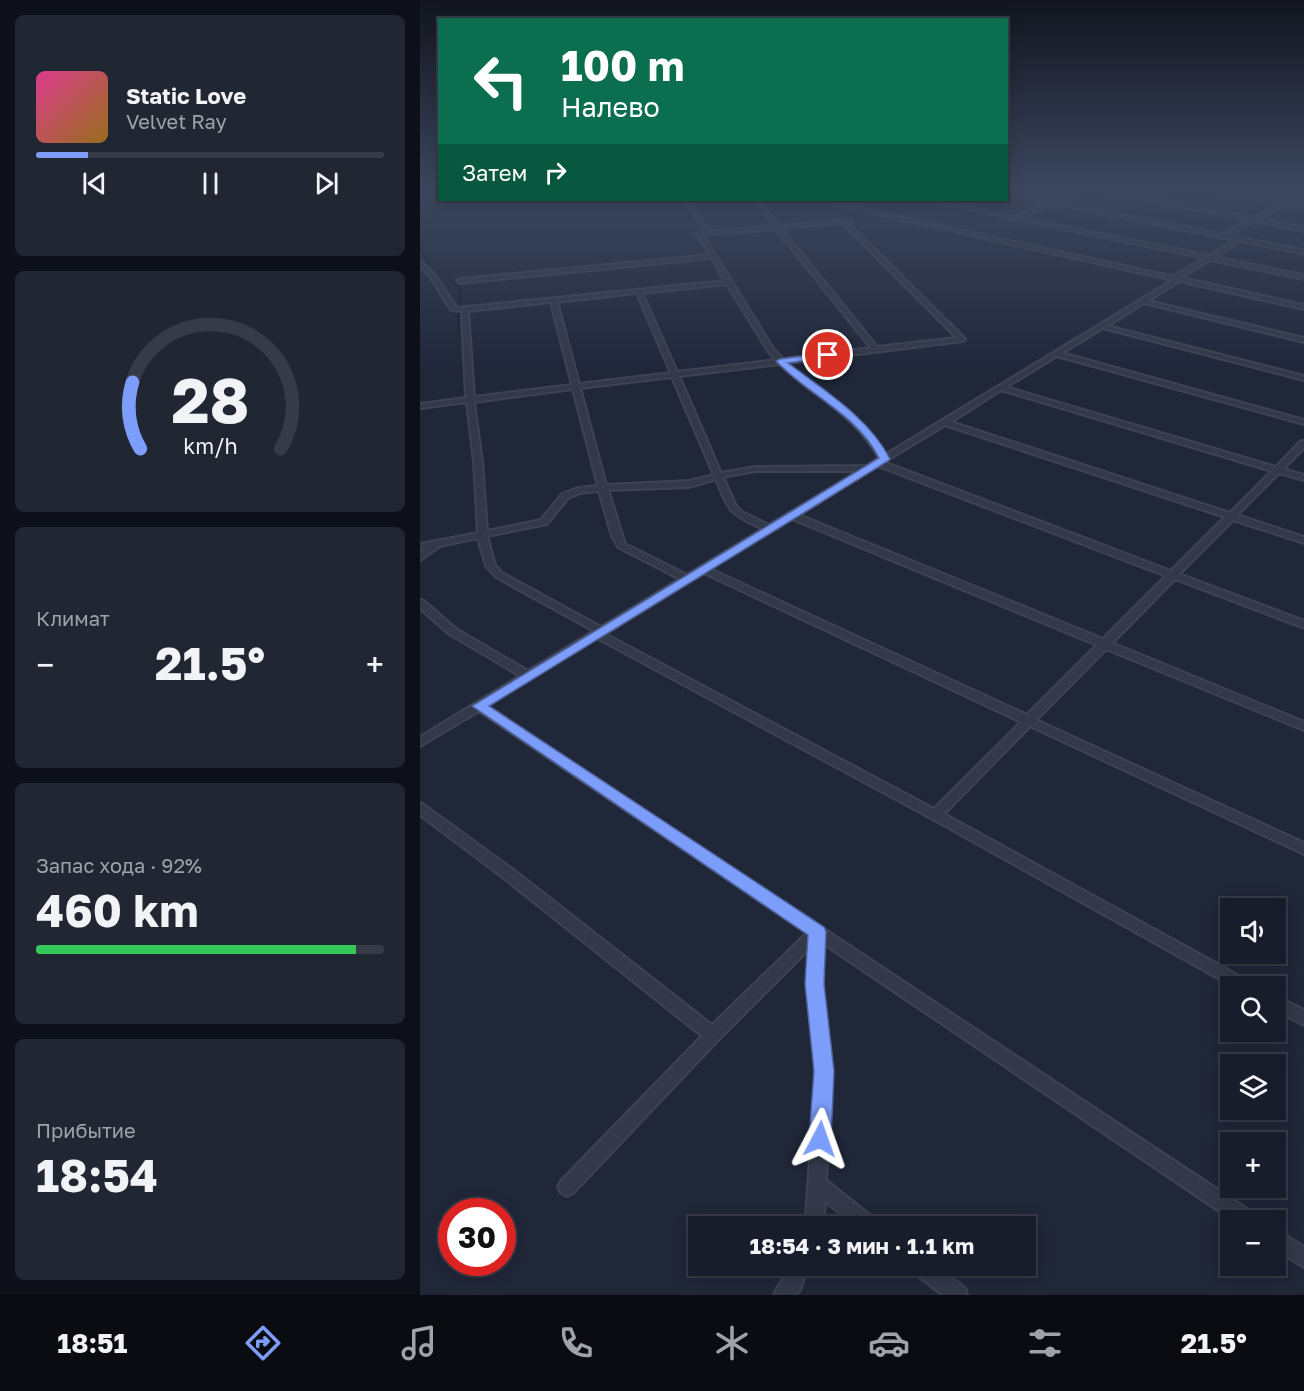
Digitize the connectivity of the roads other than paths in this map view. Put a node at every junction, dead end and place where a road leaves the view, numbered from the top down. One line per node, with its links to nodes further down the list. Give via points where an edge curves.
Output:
1 (710, 249): 7 (street)
2 (796, 249): 21 (street)
3 (870, 249): 21 (street, via 962,339)
4 (1047, 249): 11 (street)
5 (1172, 249): 8 (street)
6 (1223, 249): 8 (street)
7 (714, 256): 12 (street); 13 (street)
8 (1209, 257): 10 (street); 11 (street, via 1178,276)
9 (420, 263): 18 (street, via 453,309)
10 (1304, 277)
11 (1179, 279): 16 (street); 17 (street)
12 (460, 281)
13 (729, 282): 14 (street); 23 (street)
14 (639, 292): 15 (street); 24 (street)
15 (554, 301): 18 (street); 26 (street)
16 (1142, 302): 19 (street); 20 (street)
17 (1304, 307)
18 (465, 310): 28 (street)
19 (1101, 327): 22 (street); 25 (street)
20 (1304, 340)
21 (875, 350): 23 (street)
22 (1056, 354): 27 (street); 31 (street)
23 (780, 361): 24 (street); 33 (street, via 843,409 878,446)
24 (675, 375): 26 (street); 35 (street)
25 (1304, 378)
26 (576, 387): 28 (street); 37 (street)
27 (1001, 388): 30 (street); 34 (street)
28 (470, 399): 29 (street); 41 (street)
29 (420, 406)
30 (944, 422): 33 (street); 39 (street)
31 (1304, 422)
32 (1304, 443): 34 (street)
33 (877, 463): 35 (street, via 755,469); 38 (street); 47 (street)
34 (1277, 470): 36 (street); 39 (street)
35 (718, 477): 37 (street, via 689,484); 40 (street, via 732,507)
36 (1304, 478)
37 (603, 488): 41 (street, via 566,496 544,522); 48 (street, via 621,545)
38 (791, 515): 40 (street); 52 (street)
39 (1233, 517): 42 (street); 47 (street)
40 (770, 529): 46 (street)
41 (483, 535): 43 (street); 51 (street, via 491,566 499,575)
42 (1304, 540)
43 (438, 543): 44 (street); 45 (street)
44 (420, 547)
45 (420, 557)
46 (702, 569): 48 (street); 55 (street)
47 (1174, 576): 50 (street); 52 (street)
48 (686, 578): 51 (street)
49 (420, 603): 53 (street, via 452,631)
50 (1304, 626)
51 (599, 633): 53 (street); 59 (street)
52 (1104, 644): 55 (street); 56 (street)
53 (528, 676): 54 (street)
54 (479, 706): 57 (street); 61 (street)
55 (1028, 720): 59 (street); 60 (street)
56 (1304, 726)
57 (420, 742)
58 (420, 808): 65 (street)
59 (935, 815): 62 (street)
60 (1304, 849)
61 (817, 932): 65 (street); 66 (street, via 815,984 824,1071); 68 (street)
62 (1227, 976)
63 (1286, 1008): 64 (street)
64 (1304, 1018)
65 (713, 1035): 67 (street)
66 (817, 1184): 69 (street); 70 (street)
67 (567, 1187)
68 (1234, 1210)
69 (815, 1216)
70 (857, 1216)
71 (1286, 1246): 72 (street)
72 (1304, 1258)
73 (795, 1276): 75 (street)
74 (934, 1276): 76 (street)
75 (783, 1295)
76 (958, 1295)

